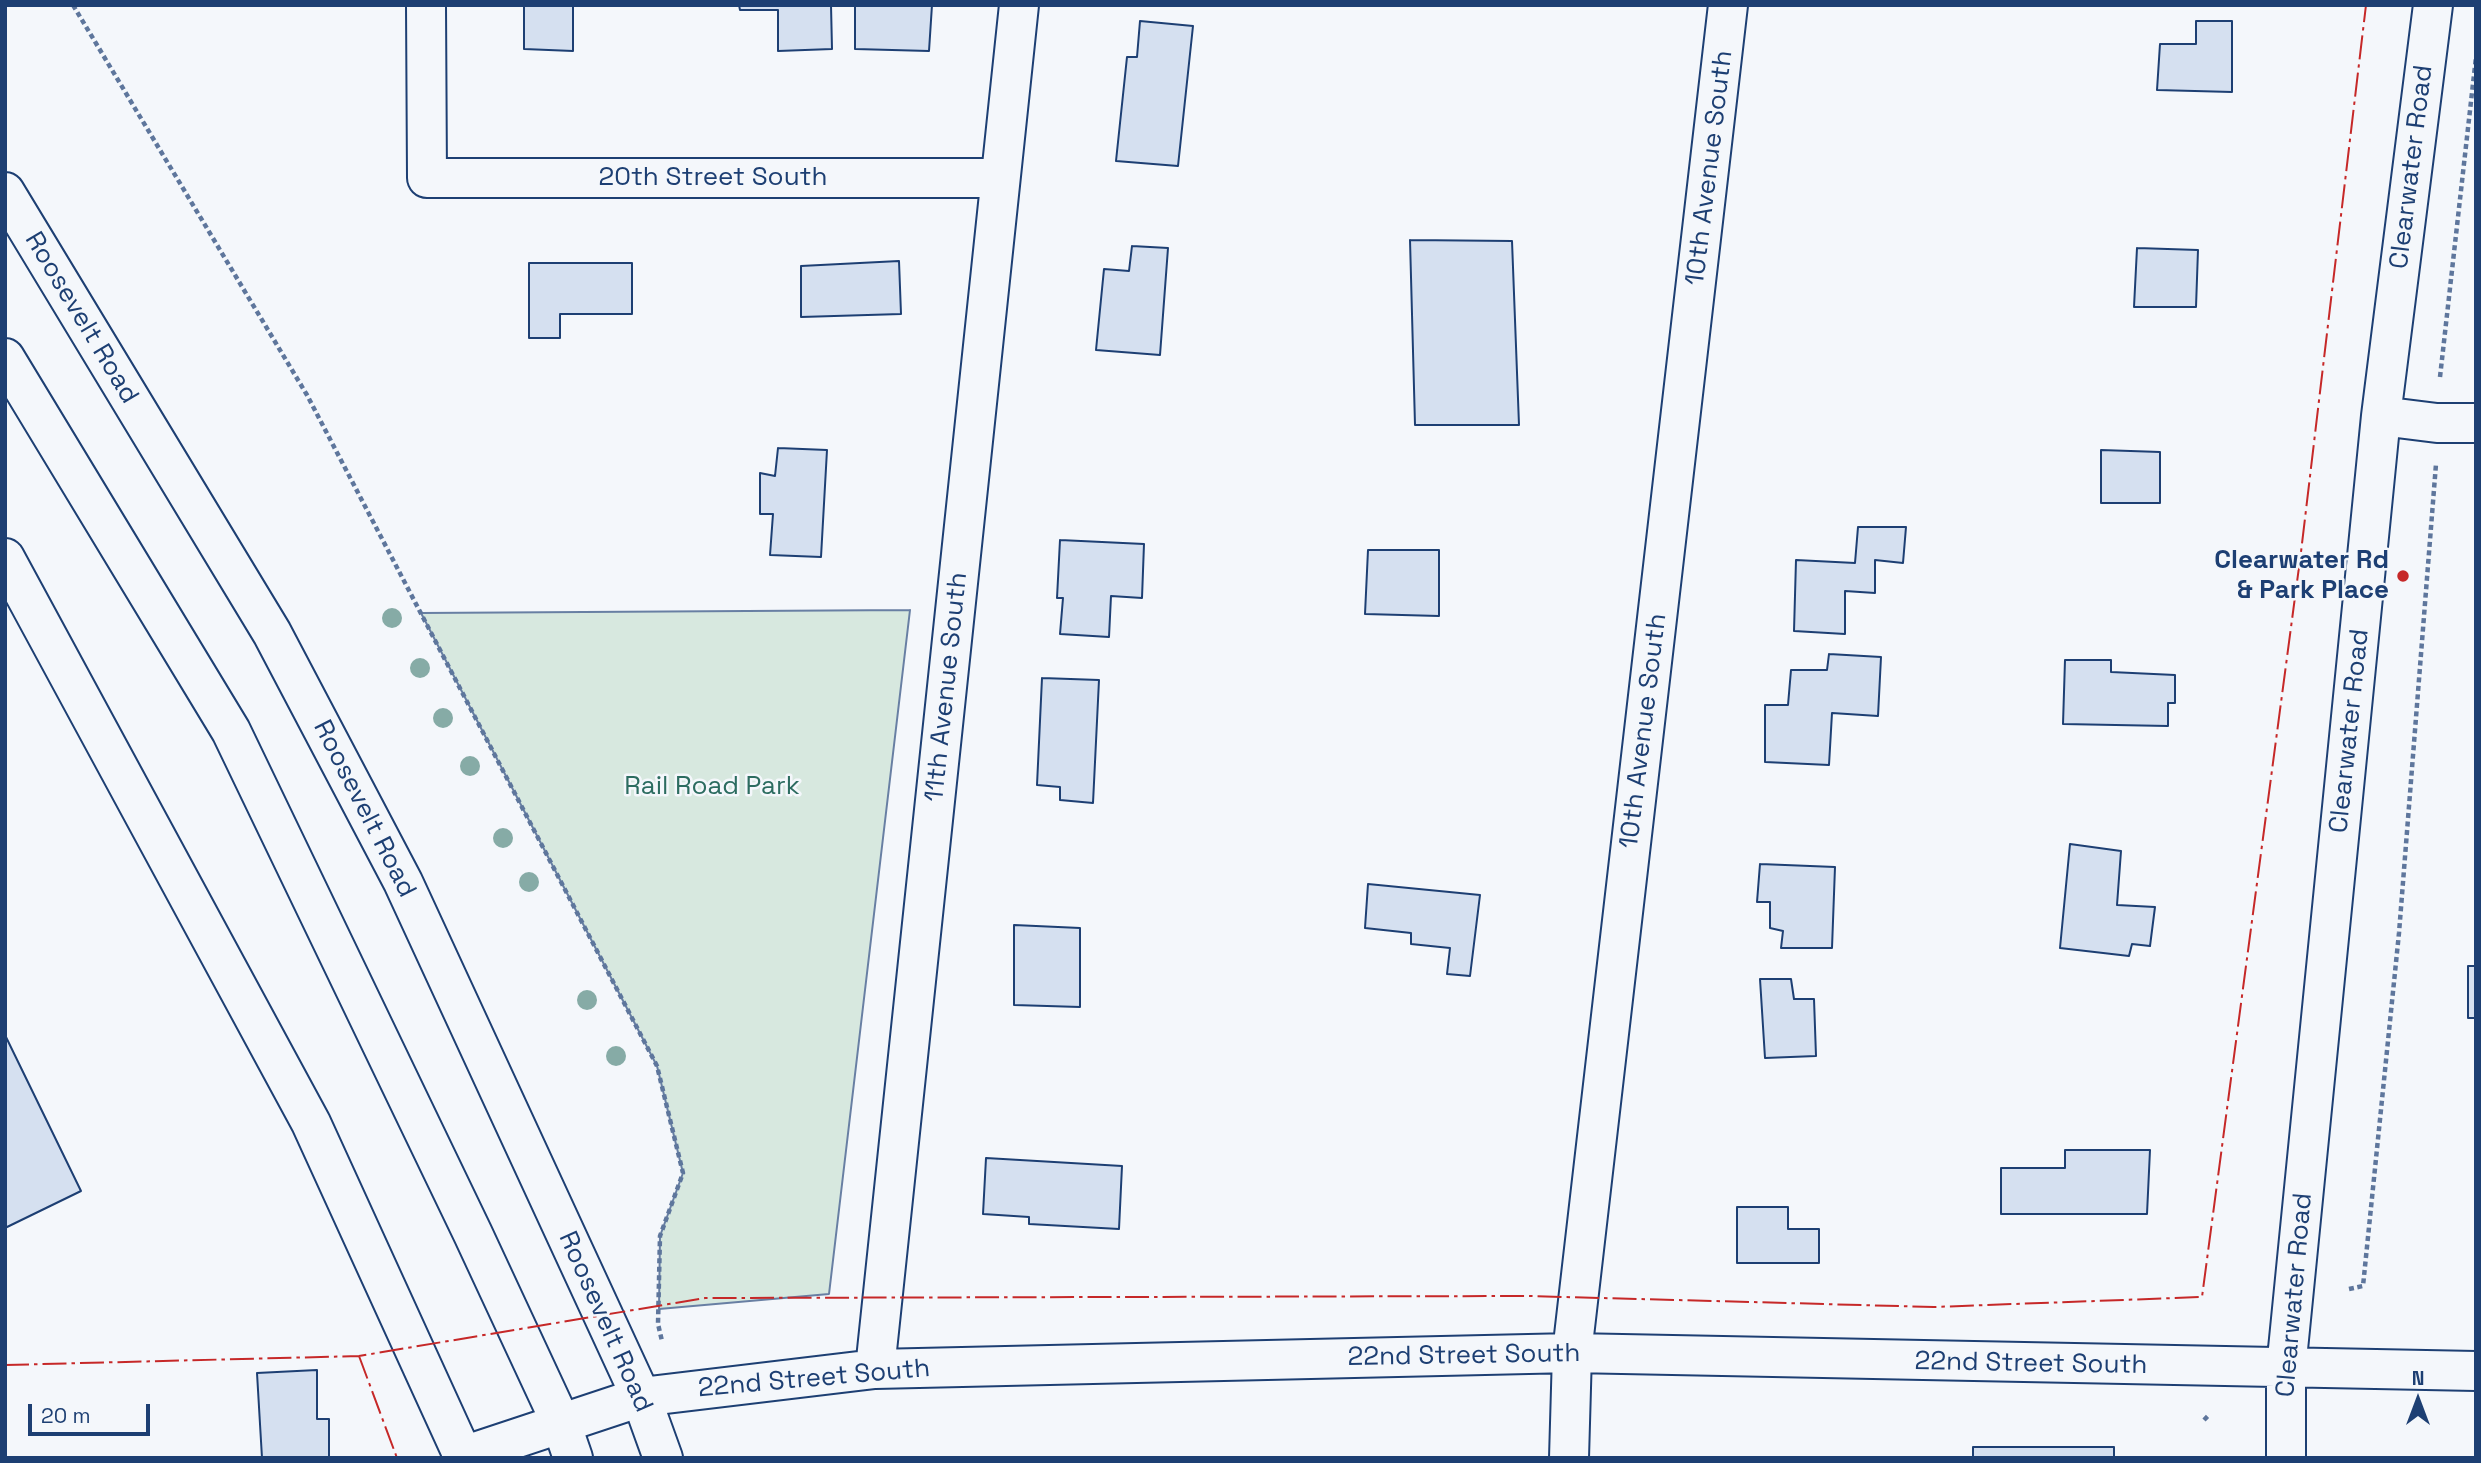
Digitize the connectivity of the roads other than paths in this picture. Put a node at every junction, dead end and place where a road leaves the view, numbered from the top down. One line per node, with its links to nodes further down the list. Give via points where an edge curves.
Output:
1 (426, 5): 5 (street, 20th Street South, via 426,178)
2 (1019, 5): 5 (street, 11th Avenue South)
3 (1728, 5): 11 (street, 10th Avenue South)
4 (2433, 5): 8 (street, Clearwater Road)
5 (1000, 178): 12 (street, 11th Avenue South)
6 (5, 192): 15 (street, Roosevelt Road, via 272,633 397,870)
7 (5, 358): 16 (street, via 230,731)
8 (2381, 416): 9 (street); 13 (street, Clearwater Road)
9 (2476, 422)
10 (5, 558): 17 (street, via 311,1123)
11 (1572, 1353): 12 (street, 22nd Street South); 13 (street, 22nd Street South); 19 (street, 10th Avenue South)
12 (875, 1369): 15 (street, 22nd Street South)
13 (2286, 1369): 14 (street, 22nd Street South); 20 (street, Clearwater Road)
14 (2476, 1371)
15 (657, 1395): 16 (street, 22nd Street South); 18 (street, Roosevelt Road)
16 (567, 1440): 17 (street, 22nd Street South)
17 (463, 1457)
18 (663, 1458)
19 (1569, 1458)
20 (2286, 1458)

